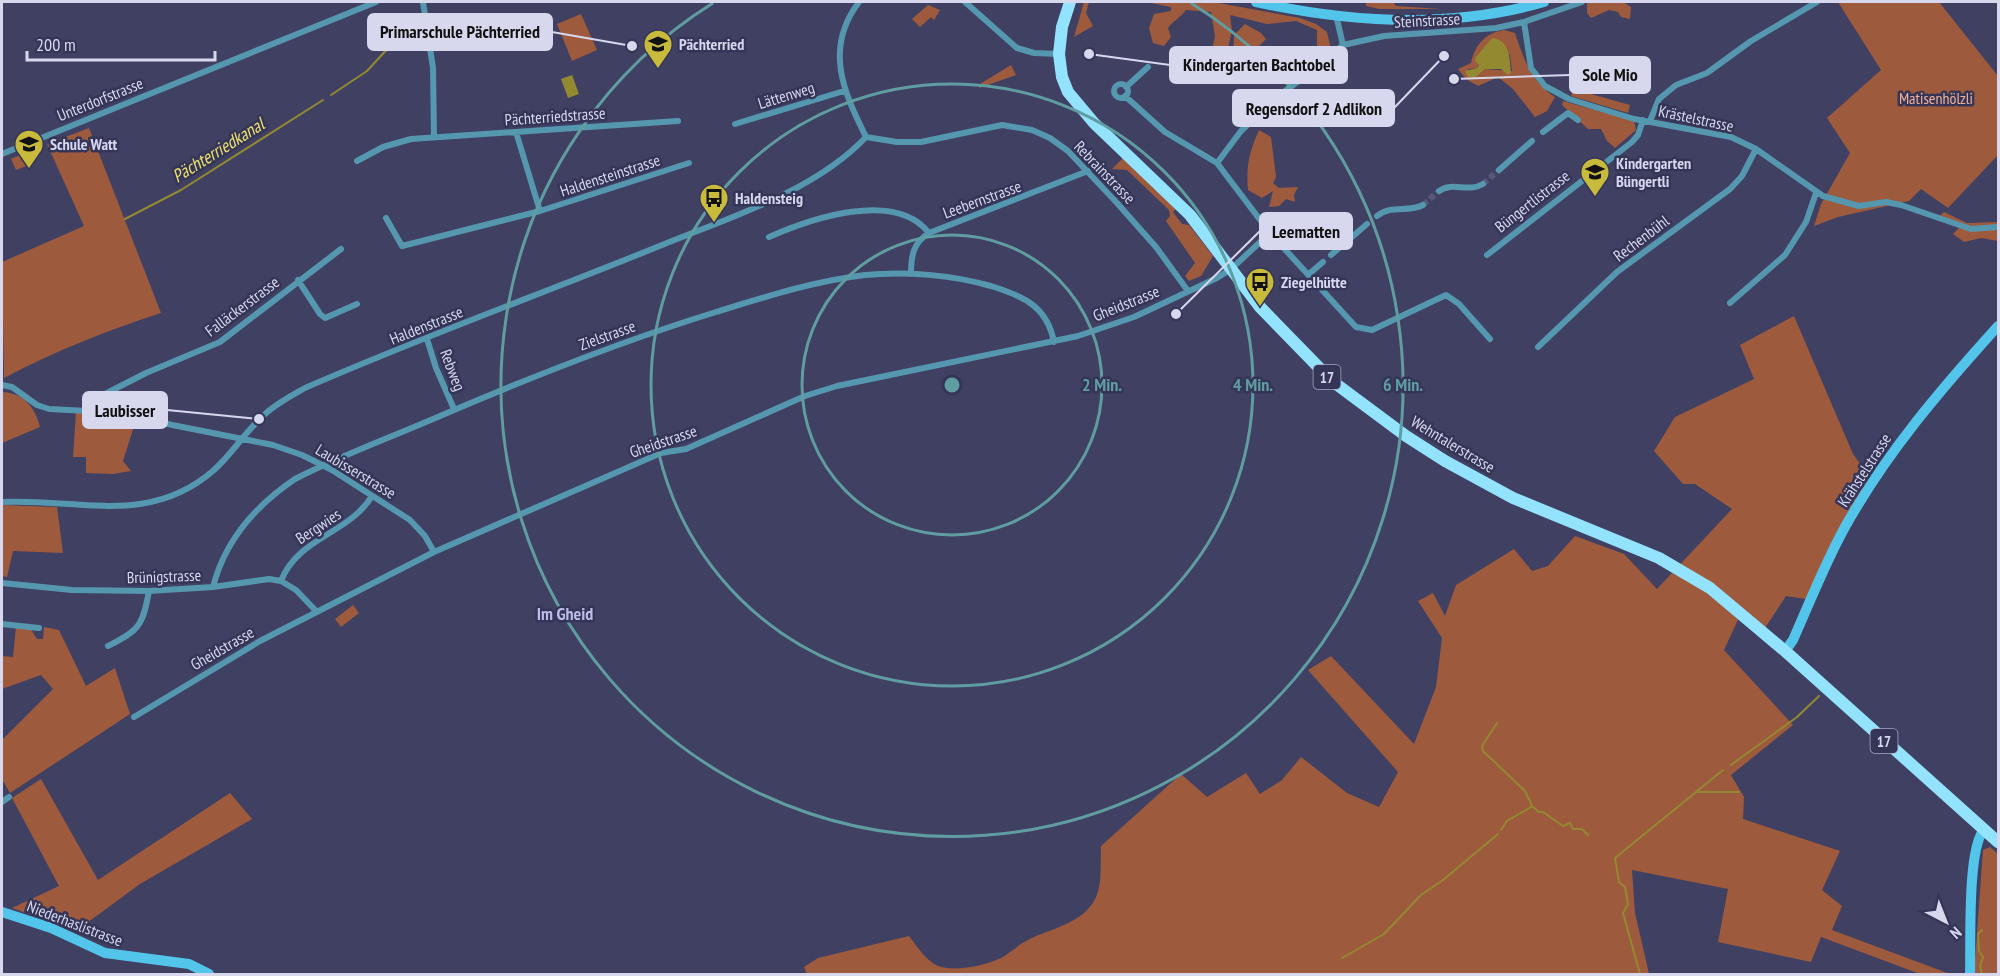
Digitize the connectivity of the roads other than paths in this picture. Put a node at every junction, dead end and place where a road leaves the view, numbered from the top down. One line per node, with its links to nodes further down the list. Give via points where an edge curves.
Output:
1 (376, 2): 32 (street, Unterdorfstrasse)
2 (423, 2): 28 (street, via 433,63)
3 (860, 2): 18 (street, via 841,43)
4 (965, 2): 13 (street, via 1017,48)
5 (1070, 2): 13 (main road, 17)
6 (1256, 2): 10 (main road)
7 (1544, 2): 10 (main road, via 1464,19 1403,21)
8 (1582, 2): 11 (street, Steinstrasse)
9 (1817, 2): 23 (street, Büngertlistrasse, via 1751,41 1707,73 1676,85 1659,99)
10 (1336, 15): 12 (street)
11 (1524, 22): 12 (street, Steinstrasse, via 1384,36); 23 (street, Krästelstrasse, via 1531,68 1545,86 1569,99)
12 (1343, 45): 14 (street)
13 (1059, 54): 54 (main road, Wehntalerstrasse / 17, via 1062,77 1079,107 1190,215)
14 (1321, 62)
15 (1148, 68): 17 (street)
16 (1308, 74): 20 (street)
17 (1126, 87): 19 (street); 19 (street, via 1120,84 1114,90 1119,97)
18 (844, 91): 25 (street, Lättenweg); 29 (street)
19 (1125, 96): 35 (street, via 1165,132)
20 (1277, 97)
21 (1262, 111): 35 (street)
22 (1578, 120): 27 (street, via 1568,113)
23 (1646, 121): 31 (street, Krästelstrasse, via 1731,137); 52 (street, Büngertlistrasse, via 1632,142)
24 (678, 122): 26 (street, Pächterriedstrasse)
25 (735, 124)
26 (516, 132): 28 (street, Pächterriedstrasse); 42 (street)
27 (1543, 132)
28 (434, 137): 33 (street, Pächterriedstrasse, via 383,147)
29 (866, 137): 37 (street, Rebrainstrasse, via 921,142 986,127 1017,127 1050,138); 62 (street, Haldenstrasse, via 832,167 793,189)
30 (1532, 141): 36 (street)
31 (1756, 149): 40 (street, Krästelstrasse); 65 (street, Rechenbühl, via 1730,189 1617,272)
32 (2, 154)
33 (357, 160)
34 (689, 163): 42 (street, Haldensteinstrasse)
35 (1217, 163): 48 (street)
36 (1499, 170)
37 (1088, 171): 47 (street, Leebernstrasse); 58 (street, Rebrainstrasse, via 1156,247)
38 (1483, 184): 39 (street, via 1474,188 1454,185)
39 (1439, 191)
40 (1816, 193): 46 (street, Krästelstrasse, via 1859,206 1886,202 1902,205 1966,228); 59 (street, via 1806,222 1785,255)
41 (1423, 205): 43 (street, via 1383,210)
42 (540, 212): 44 (street, Haldensteinstrasse, via 402,246)
43 (1377, 216)
44 (386, 218)
45 (1367, 224): 51 (street)
46 (1998, 227)
47 (930, 233): 49 (street, via 899,213 871,210); 55 (street, Leebernstrasse, via 916,244)
48 (1270, 233): 54 (street, Gheidstrasse); 56 (street)
49 (769, 237)
50 (341, 249): 57 (street, Falläckerstrasse)
51 (1331, 255)
52 (1487, 255)
53 (1323, 262): 56 (street)
54 (1231, 269): 58 (street, Gheidstrasse); 82 (main road, Wehntalerstrasse / 17, via 1282,333 1332,381 1406,436 1513,498 1642,550 1689,574 1725,599)
55 (911, 274): 64 (street, Zielstrasse, via 979,283 1018,294 1038,308 1050,325); 68 (street, Zielstrasse, via 867,275 815,283 737,305 591,355)
56 (1309, 274): 63 (street, via 1356,327 1364,330 1387,324 1446,295)
57 (298, 280): 60 (street, via 325,318); 67 (street, Falläckerstrasse, via 220,342 101,396)
58 (1188, 291): 64 (street, Gheidstrasse, via 1134,317)
59 (1730, 303)
60 (357, 304)
61 (1998, 326): 82 (main road, Krähstelstrasse, via 1919,416 1876,476 1844,528)
62 (428, 339): 68 (street, Rebweg); 69 (street, Haldenstrasse, via 305,388 264,414)
63 (1490, 339)
64 (1054, 342): 73 (street, Gheidstrasse, via 880,375 805,396 693,446 661,453)
65 (1538, 347)
66 (3, 384): 67 (street, Laubisserstrasse, via 49,409)
67 (97, 410): 69 (street, Laubisserstrasse)
68 (454, 410): 70 (street, Zielstrasse)
69 (242, 439): 70 (street, Laubisserstrasse, via 290,451); 72 (street, Haldenstrasse, via 202,479 162,501 115,507)
70 (324, 465): 71 (street, Laubisserstrasse); 76 (street, Zielstrasse, via 273,494 245,522 229,544)
71 (372, 496): 73 (street, Laubisserstrasse, via 419,527); 74 (street, Bergwies, via 356,518 302,551)
72 (2, 502)
73 (434, 552): 78 (street, Gheidstrasse)
74 (281, 581): 76 (street, Brünigstrasse, via 262,579); 78 (street)
75 (2, 583): 77 (street, Brünigstrasse, via 51,589)
76 (213, 587): 77 (street, Brünigstrasse)
77 (149, 591): 81 (street, via 144,619 137,629)
78 (316, 611): 83 (street, Gheidstrasse)
79 (2, 624): 80 (street)
80 (39, 628)
81 (108, 646)
82 (1785, 651): 86 (main road, Wehntalerstrasse / 17)
83 (134, 717)
84 (9, 797): 85 (street)
85 (2, 802)
86 (1984, 830): 87 (main road, Wehntalerstrasse / 17); 90 (main road, via 1975,851)
87 (1998, 842)
88 (2, 912): 89 (main road, Niederhaslistrasse, via 51,928 105,953 182,963)
89 (204, 973)
90 (1970, 975)

